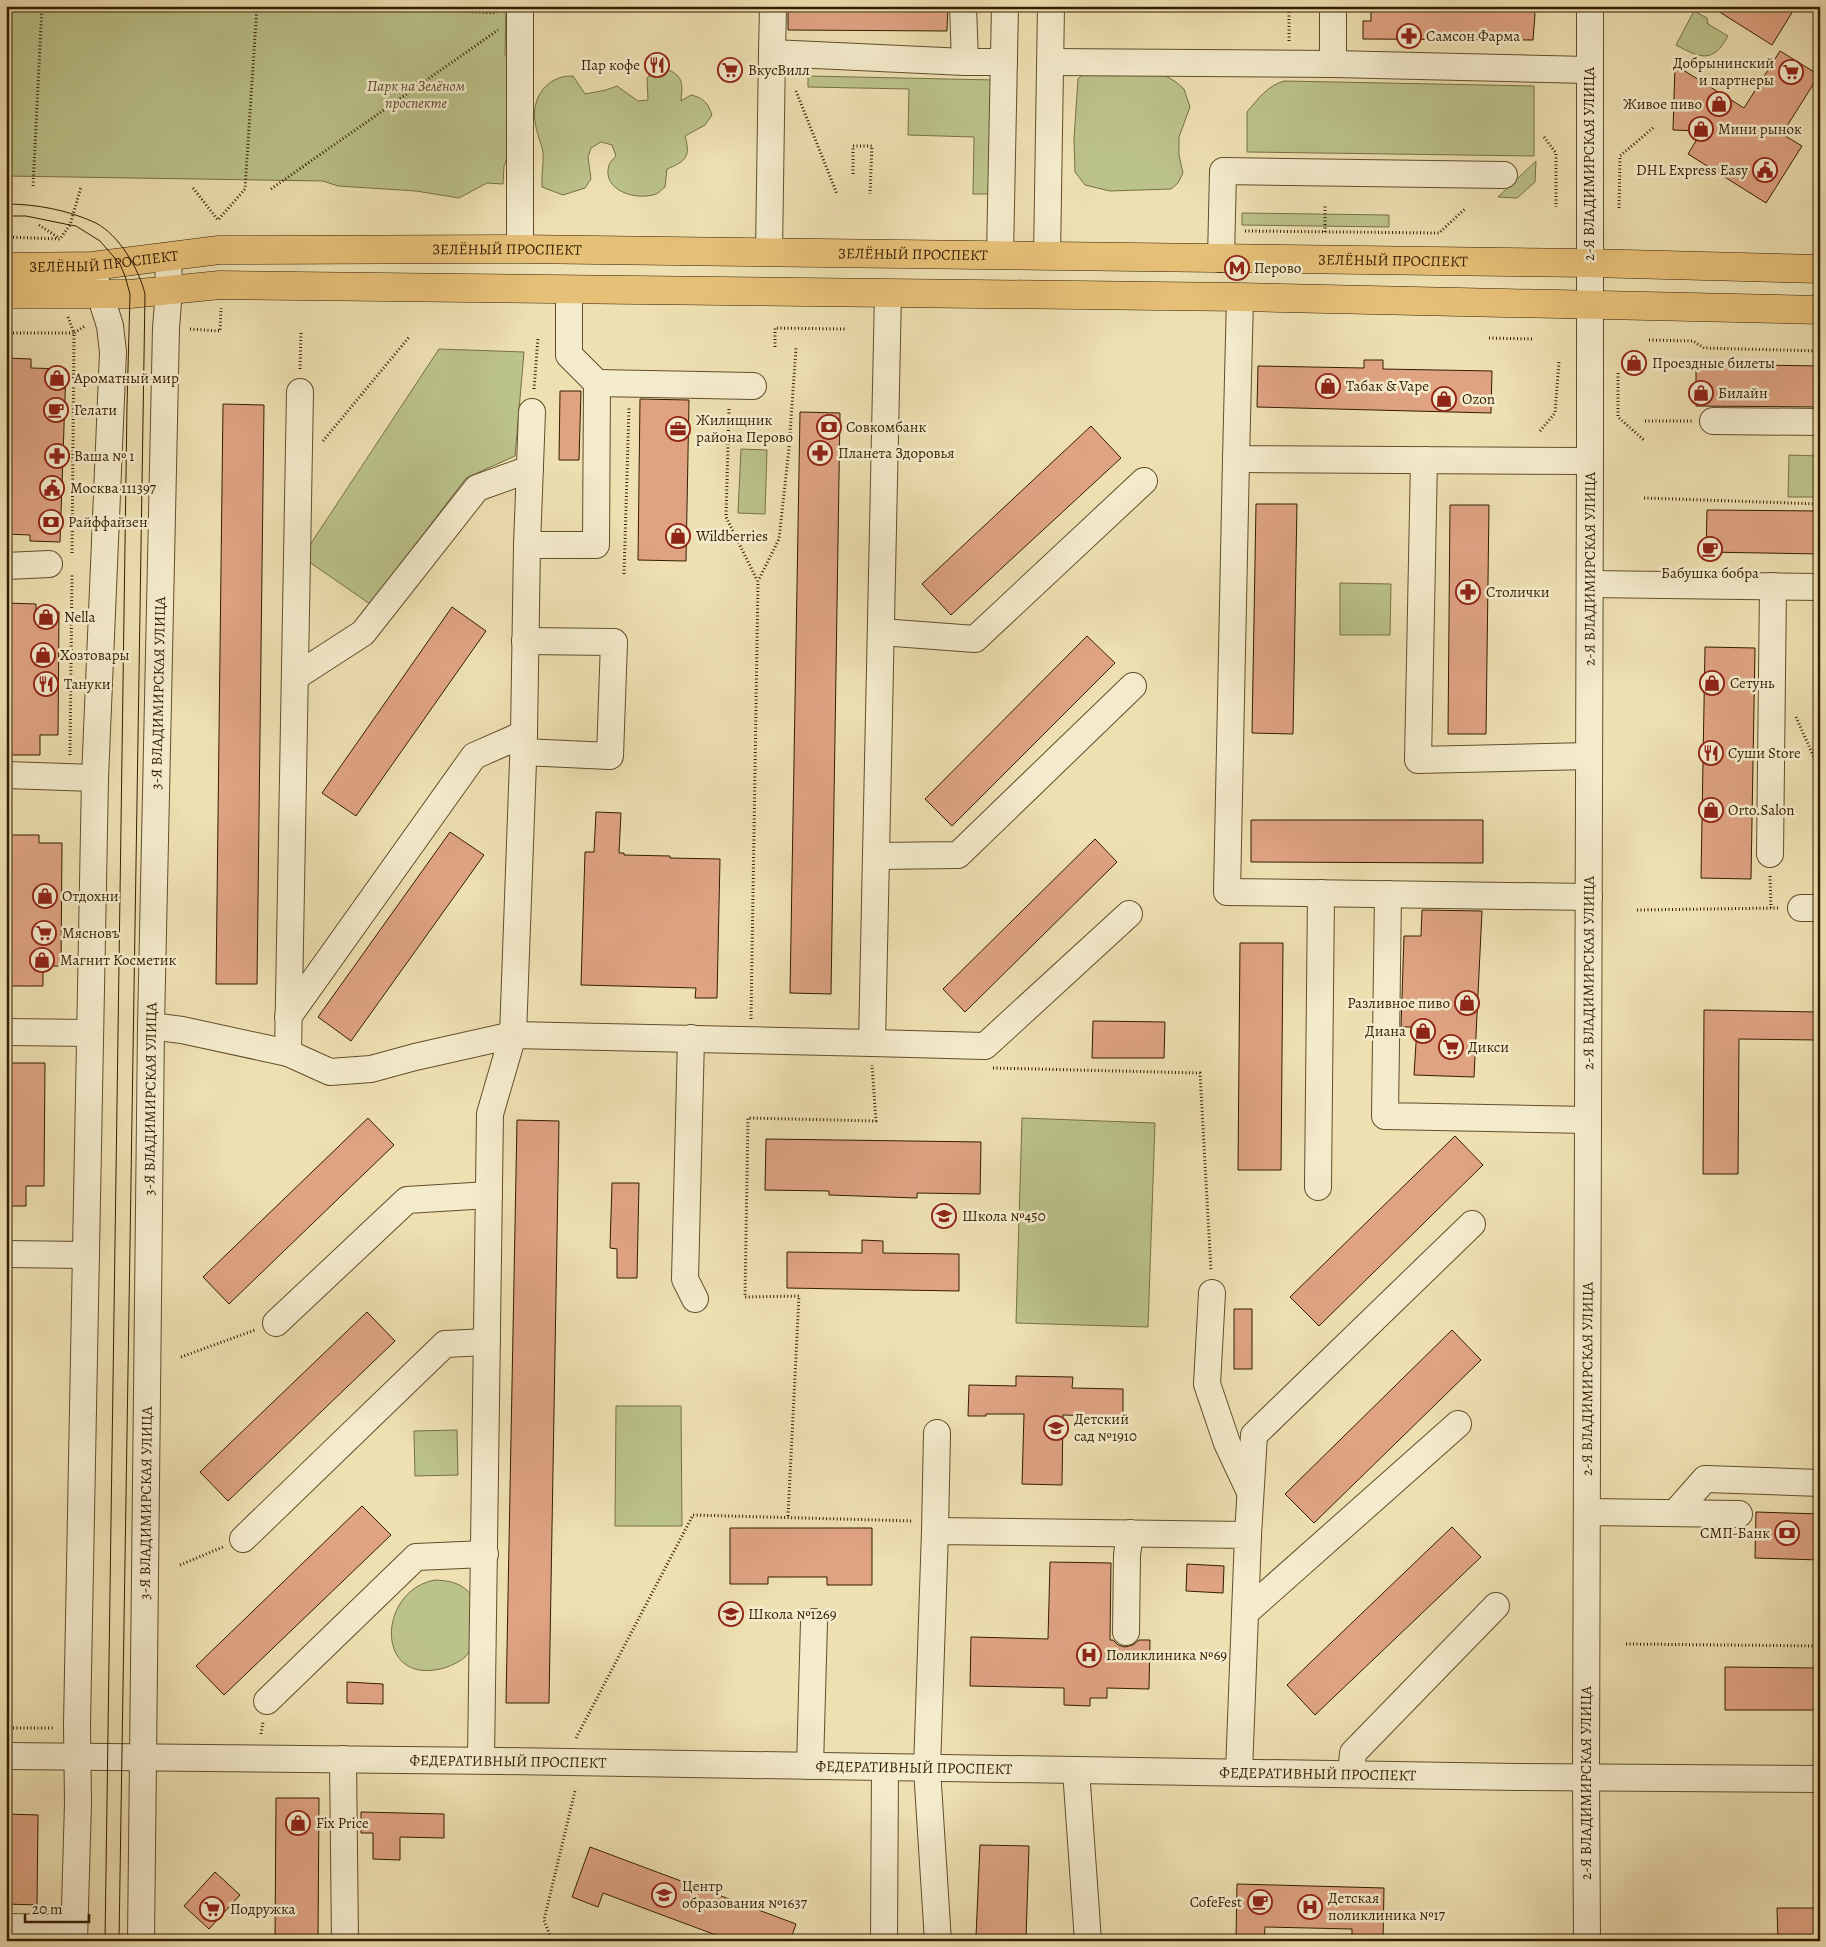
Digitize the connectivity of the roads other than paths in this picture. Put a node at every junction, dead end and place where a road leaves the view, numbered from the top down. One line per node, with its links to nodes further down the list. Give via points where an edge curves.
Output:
1 (773, 6): 8 (street)
2 (963, 6): 9 (street)
3 (1005, 6): 10 (street)
4 (1051, 6): 11 (street)
5 (1333, 6): 12 (street)
6 (1590, 6): 13 (street, 2-Я ВЛАДИМИРСКАЯ УЛИЦА)
7 (520, 10): 15 (street)
8 (772, 53): 9 (street); 16 (street)
9 (964, 62): 10 (street)
10 (1004, 62): 17 (street)
11 (1050, 62): 12 (street); 19 (street)
12 (1333, 64): 13 (street)
13 (1588, 70): 21 (street, 2-Я ВЛАДИМИРСКАЯ УЛИЦА)
14 (1504, 176): 20 (street, via 1223,171)
15 (520, 249): 16 (main road, ЗЕЛЁНЫЙ ПРОСПЕКТ); 18 (main road, ЗЕЛЁНЫЙ ПРОСПЕКТ, via 219,250)
16 (768, 251): 17 (main road, ЗЕЛЁНЫЙ ПРОСПЕКТ)
17 (1000, 255): 19 (main road, ЗЕЛЁНЫЙ ПРОСПЕКТ)
18 (168, 256): 22 (main road, ЗЕЛЁНЫЙ ПРОСПЕКТ); 26 (street, 3-Я ВЛАДИМИРСКАЯ УЛИЦА)
19 (1047, 256): 20 (main road, ЗЕЛЁНЫЙ ПРОСПЕКТ)
20 (1222, 258): 21 (main road, ЗЕЛЁНЫЙ ПРОСПЕКТ)
21 (1589, 263): 24 (main road, ЗЕЛЁНЫЙ ПРОСПЕКТ); 31 (street, 2-Я ВЛАДИМИРСКАЯ УЛИЦА)
22 (92, 266): 23 (main road, ЗЕЛЁНЫЙ ПРОСПЕКТ); 29 (street)
23 (6, 267)
24 (1820, 270)
25 (569, 289): 26 (main road, ЗЕЛЁНЫЙ ПРОСПЕКТ, via 220,285); 27 (main road, ЗЕЛЁНЫЙ ПРОСПЕКТ); 33 (street, via 569,355)
26 (169, 290): 29 (main road, ЗЕЛЁНЫЙ ПРОСПЕКТ); 65 (street, 3-Я ВЛАДИМИРСКАЯ УЛИЦА)
27 (888, 293): 30 (main road, ЗЕЛЁНЫЙ ПРОСПЕКТ); 50 (street)
28 (6, 294): 29 (main road, ЗЕЛЁНЫЙ ПРОСПЕКТ)
29 (100, 295): 57 (street, via 110,326 113,352)
30 (1240, 297): 31 (main road, ЗЕЛЁНЫЙ ПРОСПЕКТ); 39 (street)
31 (1590, 305): 32 (main road, ЗЕЛЁНЫЙ ПРОСПЕКТ); 41 (street, 2-Я ВЛАДИМИРСКАЯ УЛИЦА)
32 (1820, 310)
33 (597, 383): 34 (street); 44 (street, via 596,546)
34 (741, 386)
35 (300, 392): 52 (street)
36 (532, 412): 42 (street)
37 (1713, 421): 38 (street)
38 (1820, 422)
39 (1236, 459): 40 (street); 60 (street, via 1227,892)
40 (1424, 460): 41 (street); 55 (street, via 1418,760)
41 (1590, 462): 47 (street, 2-Я ВЛАДИМИРСКАЯ УЛИЦА)
42 (530, 469): 44 (street); 52 (street, via 477,488 362,633)
43 (1144, 481): 50 (street, via 975,638)
44 (527, 545): 51 (street)
45 (64, 565): 46 (street)
46 (6, 566)
47 (1590, 584): 48 (street); 55 (street, 2-Я ВЛАДИМИРСКАЯ УЛИЦА)
48 (1773, 586): 49 (street); 58 (street)
49 (1820, 586)
50 (881, 632): 59 (street)
51 (525, 641): 54 (street); 54 (street, via 614,642 610,756)
52 (294, 677): 64 (street)
53 (1133, 686): 59 (street, via 958,855)
54 (523, 743): 64 (street, via 474,756); 68 (street)
55 (1589, 756): 62 (street, 2-Я ВЛАДИМИРСКАЯ УЛИЦА)
56 (6, 775): 57 (street)
57 (82, 778): 67 (street)
58 (1770, 854)
59 (876, 856): 71 (street)
60 (1321, 893): 61 (street); 73 (street)
61 (1388, 894): 62 (street); 72 (street, via 1385,1116)
62 (1589, 897): 72 (street, 2-Я ВЛАДИМИРСКАЯ УЛИЦА)
63 (1129, 914): 71 (street, via 985,1046)
64 (288, 1017): 70 (street)
65 (151, 1026): 70 (street); 101 (street, 3-Я ВЛАДИМИРСКАЯ УЛИЦА)
66 (6, 1032): 67 (street)
67 (90, 1033): 77 (street)
68 (513, 1035): 69 (street); 70 (street, via 371,1069 330,1072); 74 (street, via 490,1114)
69 (691, 1038): 71 (street, via 750,1040); 79 (street, via 685,1279)
70 (288, 1053)
71 (875, 1058)
72 (1588, 1120): 86 (street, 2-Я ВЛАДИМИРСКАЯ УЛИЦА)
73 (1318, 1187)
74 (489, 1195): 80 (street, via 407,1200); 81 (street)
75 (1472, 1224): 85 (street, via 1254,1435)
76 (6, 1254): 77 (street)
77 (86, 1255): 100 (street)
78 (1212, 1293): 85 (street, via 1206,1384 1227,1443)
79 (695, 1299)
80 (276, 1323)
81 (487, 1342): 92 (street, via 445,1344); 93 (street)
82 (1458, 1424): 95 (street)
83 (937, 1433): 89 (street)
84 (1820, 1483): 87 (street, via 1705,1478)
85 (1250, 1490): 91 (street)
86 (1586, 1512): 87 (street); 110 (street, 2-Я ВЛАДИМИРСКАЯ УЛИЦА)
87 (1675, 1513): 88 (street)
88 (1739, 1514)
89 (934, 1526): 90 (street); 106 (street)
90 (1130, 1534): 91 (street); 97 (street)
91 (1248, 1535): 95 (street)
92 (243, 1539)
93 (484, 1554): 98 (street, via 416,1558); 103 (street)
94 (1496, 1606): 109 (street, via 1352,1752)
95 (1245, 1613): 108 (street)
96 (814, 1622): 104 (street)
97 (1126, 1632)
98 (267, 1701)
99 (6, 1756): 100 (street, ФЕДЕРАТИВНЫЙ ПРОСПЕКТ)
100 (77, 1756): 101 (street, ФЕДЕРАТИВНЫЙ ПРОСПЕКТ); 113 (street)
101 (144, 1757): 102 (street, ФЕДЕРАТИВНЫЙ ПРОСПЕКТ); 114 (street, 3-Я ВЛАДИМИРСКАЯ УЛИЦА)
102 (343, 1759): 103 (street, ФЕДЕРАТИВНЫЙ ПРОСПЕКТ); 115 (street)
103 (481, 1760): 104 (street, ФЕДЕРАТИВНЫЙ ПРОСПЕКТ)
104 (810, 1766): 105 (street, ФЕДЕРАТИВНЫЙ ПРОСПЕКТ)
105 (885, 1767): 106 (street, ФЕДЕРАТИВНЫЙ ПРОСПЕКТ); 116 (street)
106 (927, 1769): 107 (street, ФЕДЕРАТИВНЫЙ ПРОСПЕКТ); 117 (street)
107 (1076, 1770): 108 (street, ФЕДЕРАТИВНЫЙ ПРОСПЕКТ); 118 (street)
108 (1239, 1772): 109 (street, ФЕДЕРАТИВНЫЙ ПРОСПЕКТ)
109 (1351, 1774): 110 (street, ФЕДЕРАТИВНЫЙ ПРОСПЕКТ)
110 (1586, 1776): 111 (street, ФЕДЕРАТИВНЫЙ ПРОСПЕКТ); 119 (street, 2-Я ВЛАДИМИРСКАЯ УЛИЦА)
111 (1820, 1779)
112 (6, 1927): 113 (street)
113 (74, 1934)
114 (140, 1941)
115 (345, 1941)
116 (884, 1941)
117 (938, 1941)
118 (1088, 1941)
119 (1587, 1941)

